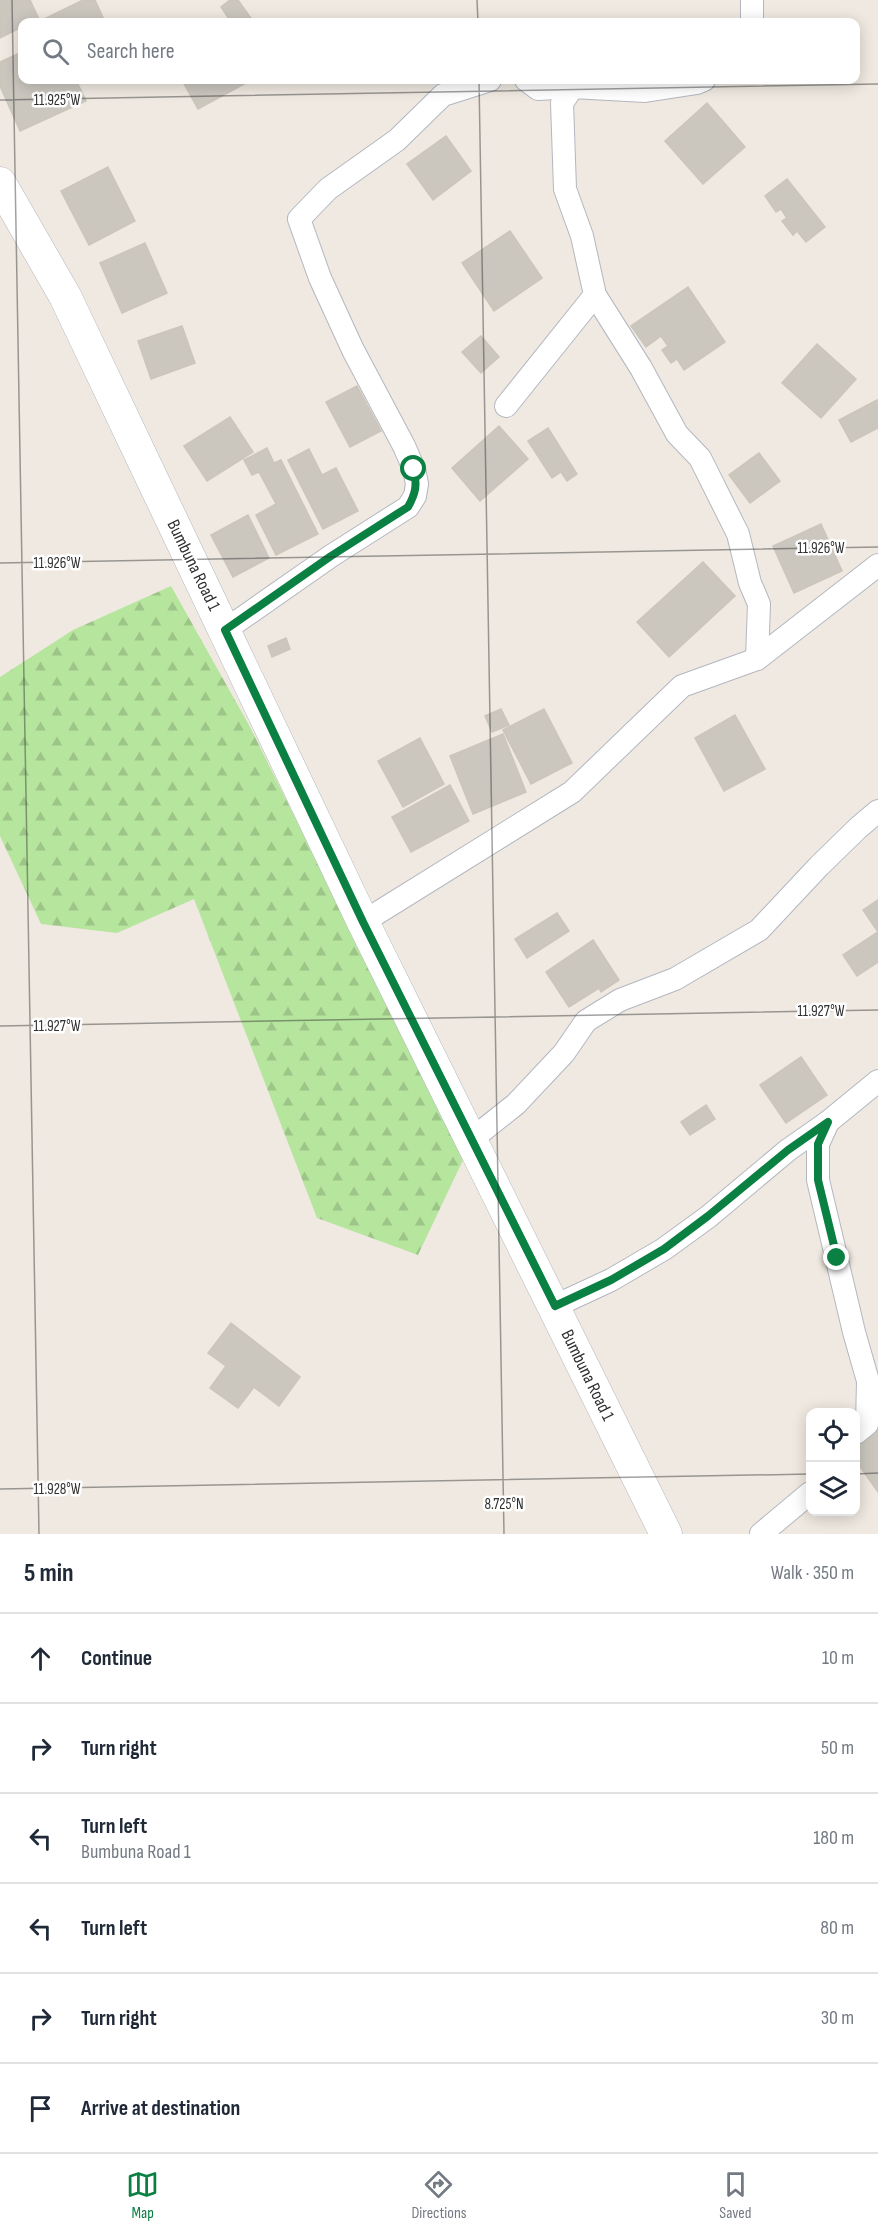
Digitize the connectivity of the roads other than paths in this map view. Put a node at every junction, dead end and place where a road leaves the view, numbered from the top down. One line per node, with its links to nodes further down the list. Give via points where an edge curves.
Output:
1 (752, 0): 2 (street)
2 (752, 18)
3 (477, 84): 11 (street, via 443,95 397,140 328,189 299,219 329,299 407,454 417,484 415,496 408,507)
4 (531, 84): 6 (street, via 538,89)
5 (691, 84): 6 (street, via 645,91)
6 (573, 87): 8 (street, via 562,103 565,189 582,236)
7 (0, 183): 11 (main road, Bumbuna Road 1, via 65,296)
8 (595, 296): 9 (street); 12 (street, via 677,434 700,458 738,534 759,604)
9 (506, 406)
10 (878, 565): 12 (street)
11 (225, 630): 14 (main road, Bumbuna Road 1)
12 (757, 659): 14 (street, via 682,686 572,792)
13 (878, 811): 17 (street, via 759,930 675,979 620,1000 586,1021 564,1053 516,1104)
14 (363, 922): 17 (main road, Bumbuna Road 1)
15 (878, 1081): 16 (street)
16 (828, 1122): 18 (street, via 664,1249); 19 (street, via 818,1144 818,1180 868,1381 867,1424)
17 (472, 1139): 18 (main road, Bumbuna Road 1)
18 (555, 1306): 21 (main road, Bumbuna Road 1)
19 (860, 1429)
20 (806, 1496): 22 (street)
21 (666, 1534)
22 (761, 1534)

